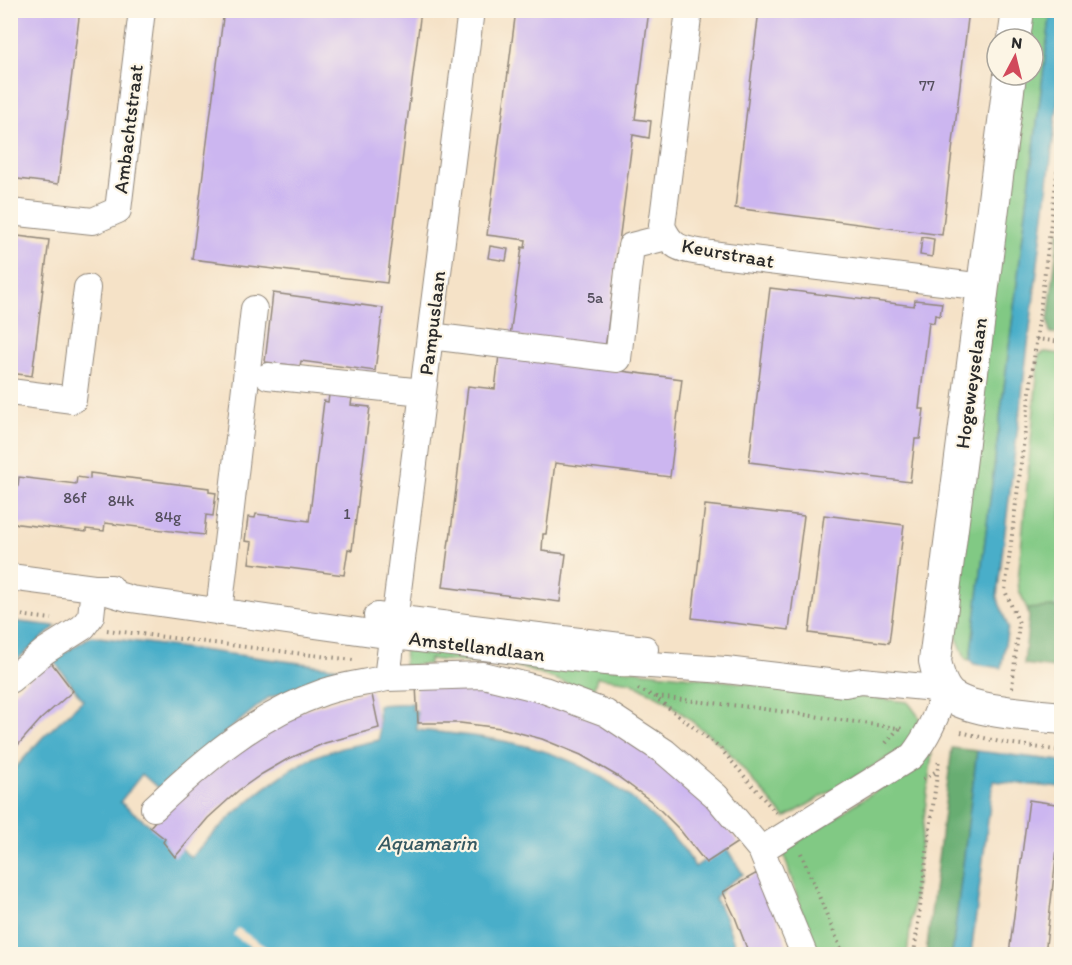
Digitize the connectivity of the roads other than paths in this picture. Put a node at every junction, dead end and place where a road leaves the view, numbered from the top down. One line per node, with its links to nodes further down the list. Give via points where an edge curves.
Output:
1 (142, 10): 7 (street, Ambachtstraat, via 118,210 93,221)
2 (471, 10): 12 (street, Pampuslaan)
3 (689, 10): 8 (street, Keurstraat, via 662,225)
4 (1018, 10): 5 (main road)
5 (1016, 27)
6 (1009, 87): 9 (main road, Hogeweyselaan)
7 (10, 212)
8 (667, 237): 9 (street, Keurstraat, via 675,246 711,254); 12 (street, via 631,246 618,359)
9 (984, 287): 22 (main road, Hogeweyselaan, via 937,640 935,662)
10 (87, 288): 14 (street, via 73,400)
11 (254, 309): 18 (street)
12 (430, 336): 15 (street, Pampuslaan)
13 (268, 376): 15 (street)
14 (10, 392)
15 (423, 393): 19 (street, Pampuslaan)
16 (10, 577): 17 (street, Amstellandlaan)
17 (94, 588): 18 (street, Amstellandlaan, via 132,588); 21 (street, via 91,616 83,627)
18 (220, 605): 19 (street, Amstellandlaan)
19 (394, 627): 20 (street); 22 (street, Amstellandlaan, via 605,662)
20 (388, 671): 24 (street, via 269,716 198,767); 25 (street, via 483,675 544,690 606,713 664,752 716,796)
21 (10, 680)
22 (945, 689): 23 (main road, Amstellandlaan, via 954,698 971,704); 25 (street, via 939,711 912,756)
23 (1062, 718)
24 (154, 808)
25 (761, 850): 26 (street)
26 (804, 954)

